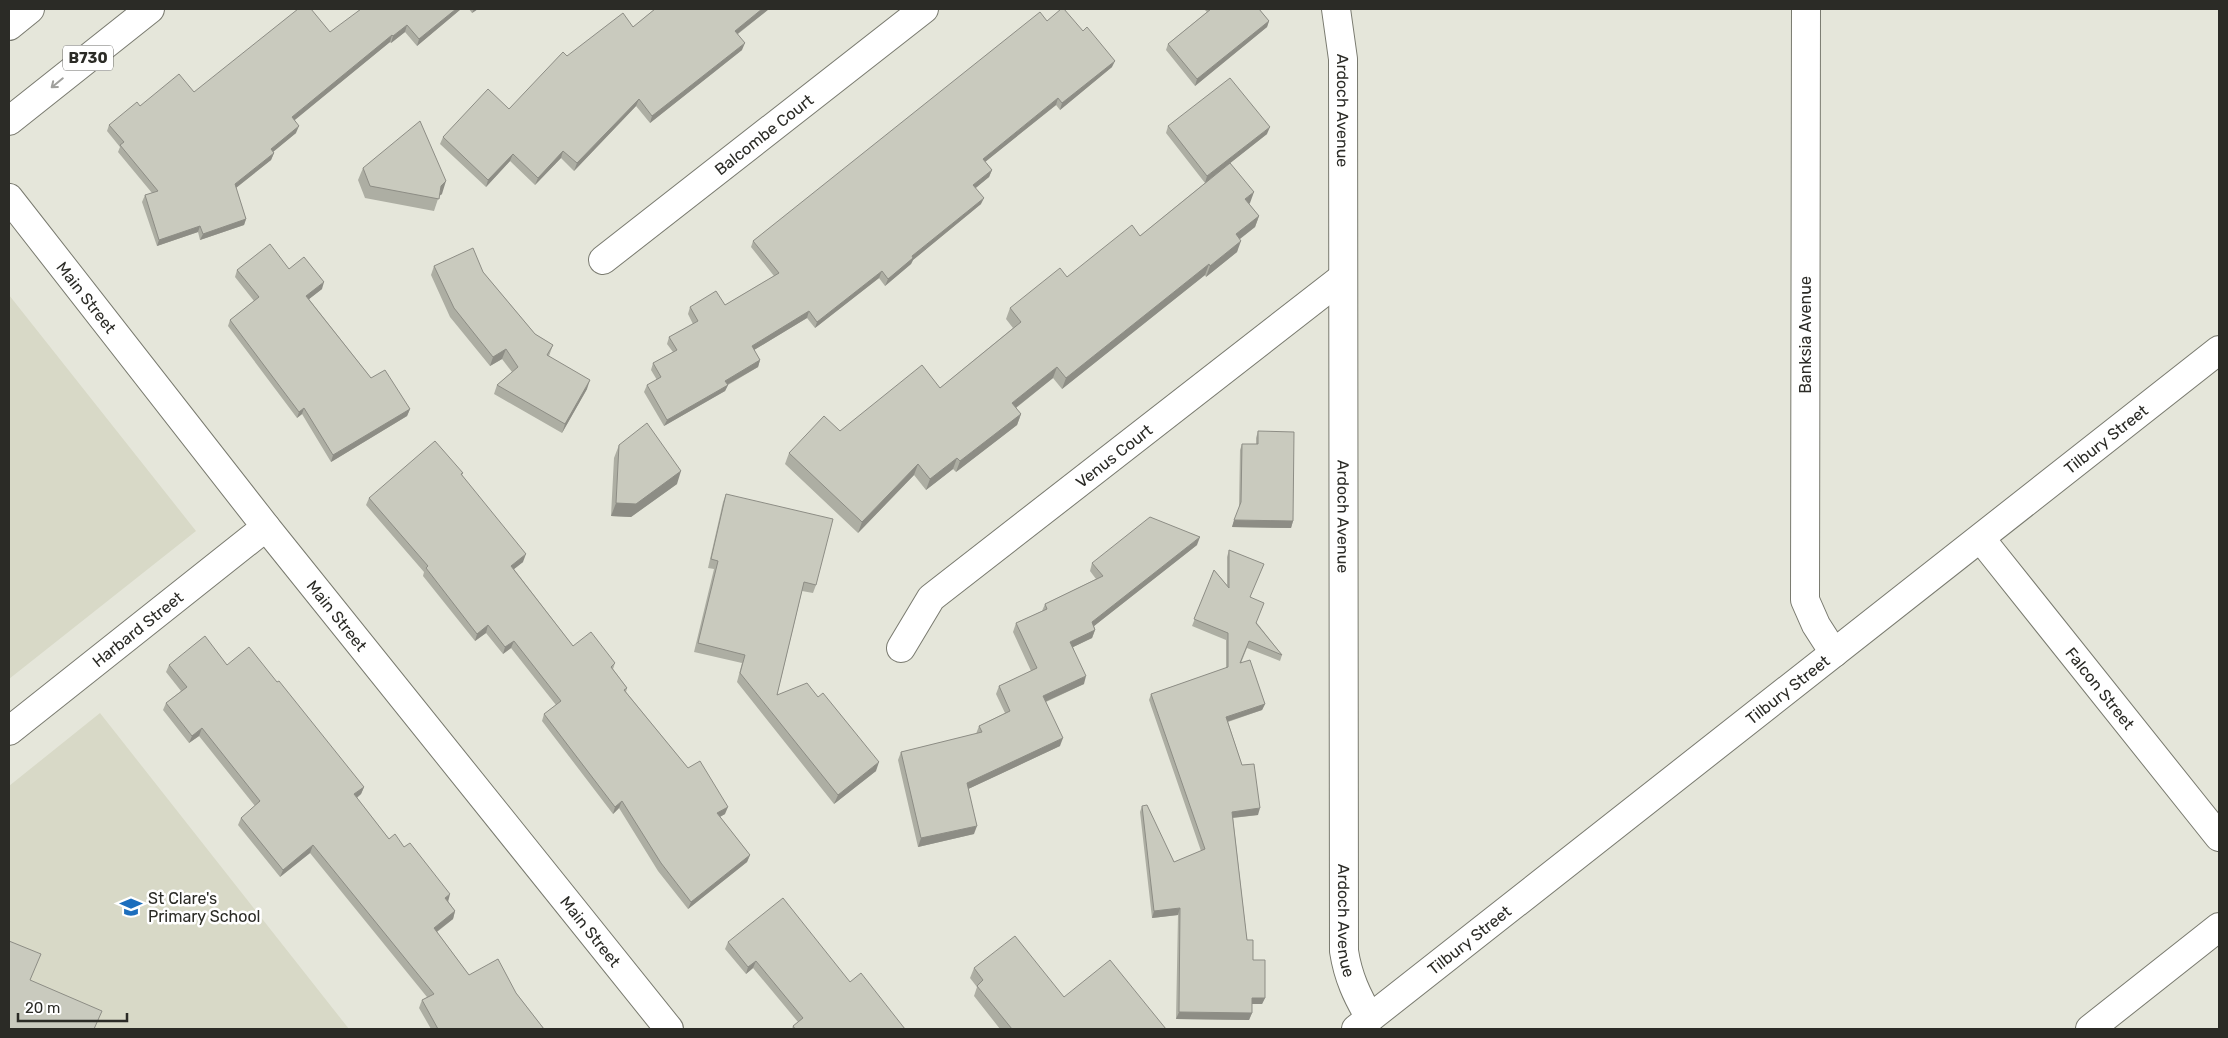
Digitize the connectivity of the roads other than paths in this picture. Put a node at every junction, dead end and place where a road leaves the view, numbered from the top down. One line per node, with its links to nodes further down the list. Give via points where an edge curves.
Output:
1 (30, 9): 6 (street)
2 (150, 9): 7 (street, B730, one-way to 7)
3 (924, 9): 9 (street, Balcombe Court)
4 (1336, 9): 10 (street, Ardoch Avenue, via 1343,59)
5 (1806, 9): 15 (street, Banksia Avenue, via 1805,600)
6 (9, 26)
7 (9, 121)
8 (9, 198): 12 (street, Main Street)
9 (603, 260)
10 (1342, 278): 14 (street, Venus Court, via 932,598); 19 (street, Ardoch Avenue, via 1344,951)
11 (2219, 350): 13 (street, Tilbury Street)
12 (266, 527): 16 (street, Harbard Street); 20 (street, Main Street)
13 (1981, 539): 15 (street, Tilbury Street); 17 (street, Falcon Street)
14 (901, 648)
15 (1834, 653): 19 (street, Tilbury Street)
16 (9, 731)
17 (2219, 837)
18 (2219, 927): 21 (street)
19 (1363, 1024)
20 (669, 1029)
21 (2090, 1029)

